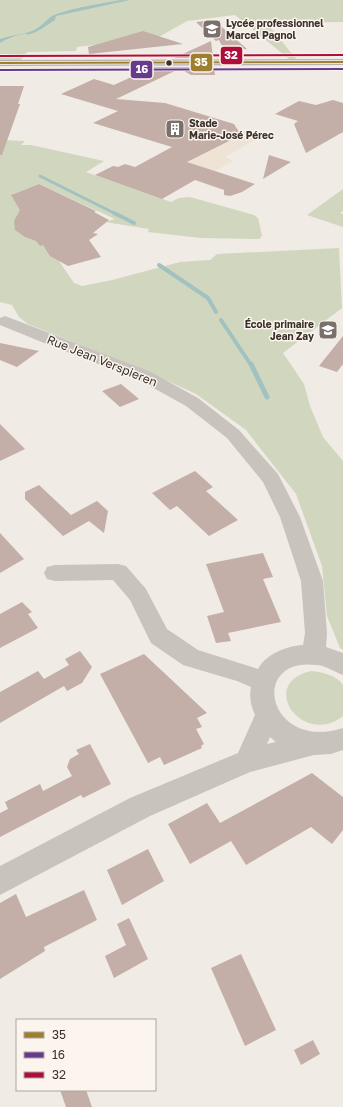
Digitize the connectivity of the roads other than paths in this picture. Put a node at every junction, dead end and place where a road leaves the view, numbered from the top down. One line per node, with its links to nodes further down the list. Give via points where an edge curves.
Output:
1 (343, 62): 2 (main road)
2 (0, 63)
3 (2, 317): 5 (street, Rue Jean Verspieren, via 50,340 143,375 192,402 233,434 271,479 290,517 312,581 316,633)
4 (55, 572): 7 (street, via 118,572 138,595 159,636 191,658 243,673)
5 (314, 654): 6 (street); 7 (street, via 297,655 282,660 270,669)
6 (343, 665)
7 (263, 682): 8 (street, via 261,698)
8 (267, 716): 10 (street, via 288,736); 11 (street)
9 (343, 740): 10 (street, via 330,744)
10 (312, 744): 11 (street)
11 (248, 761): 12 (street, via 140,807)
12 (0, 882)

